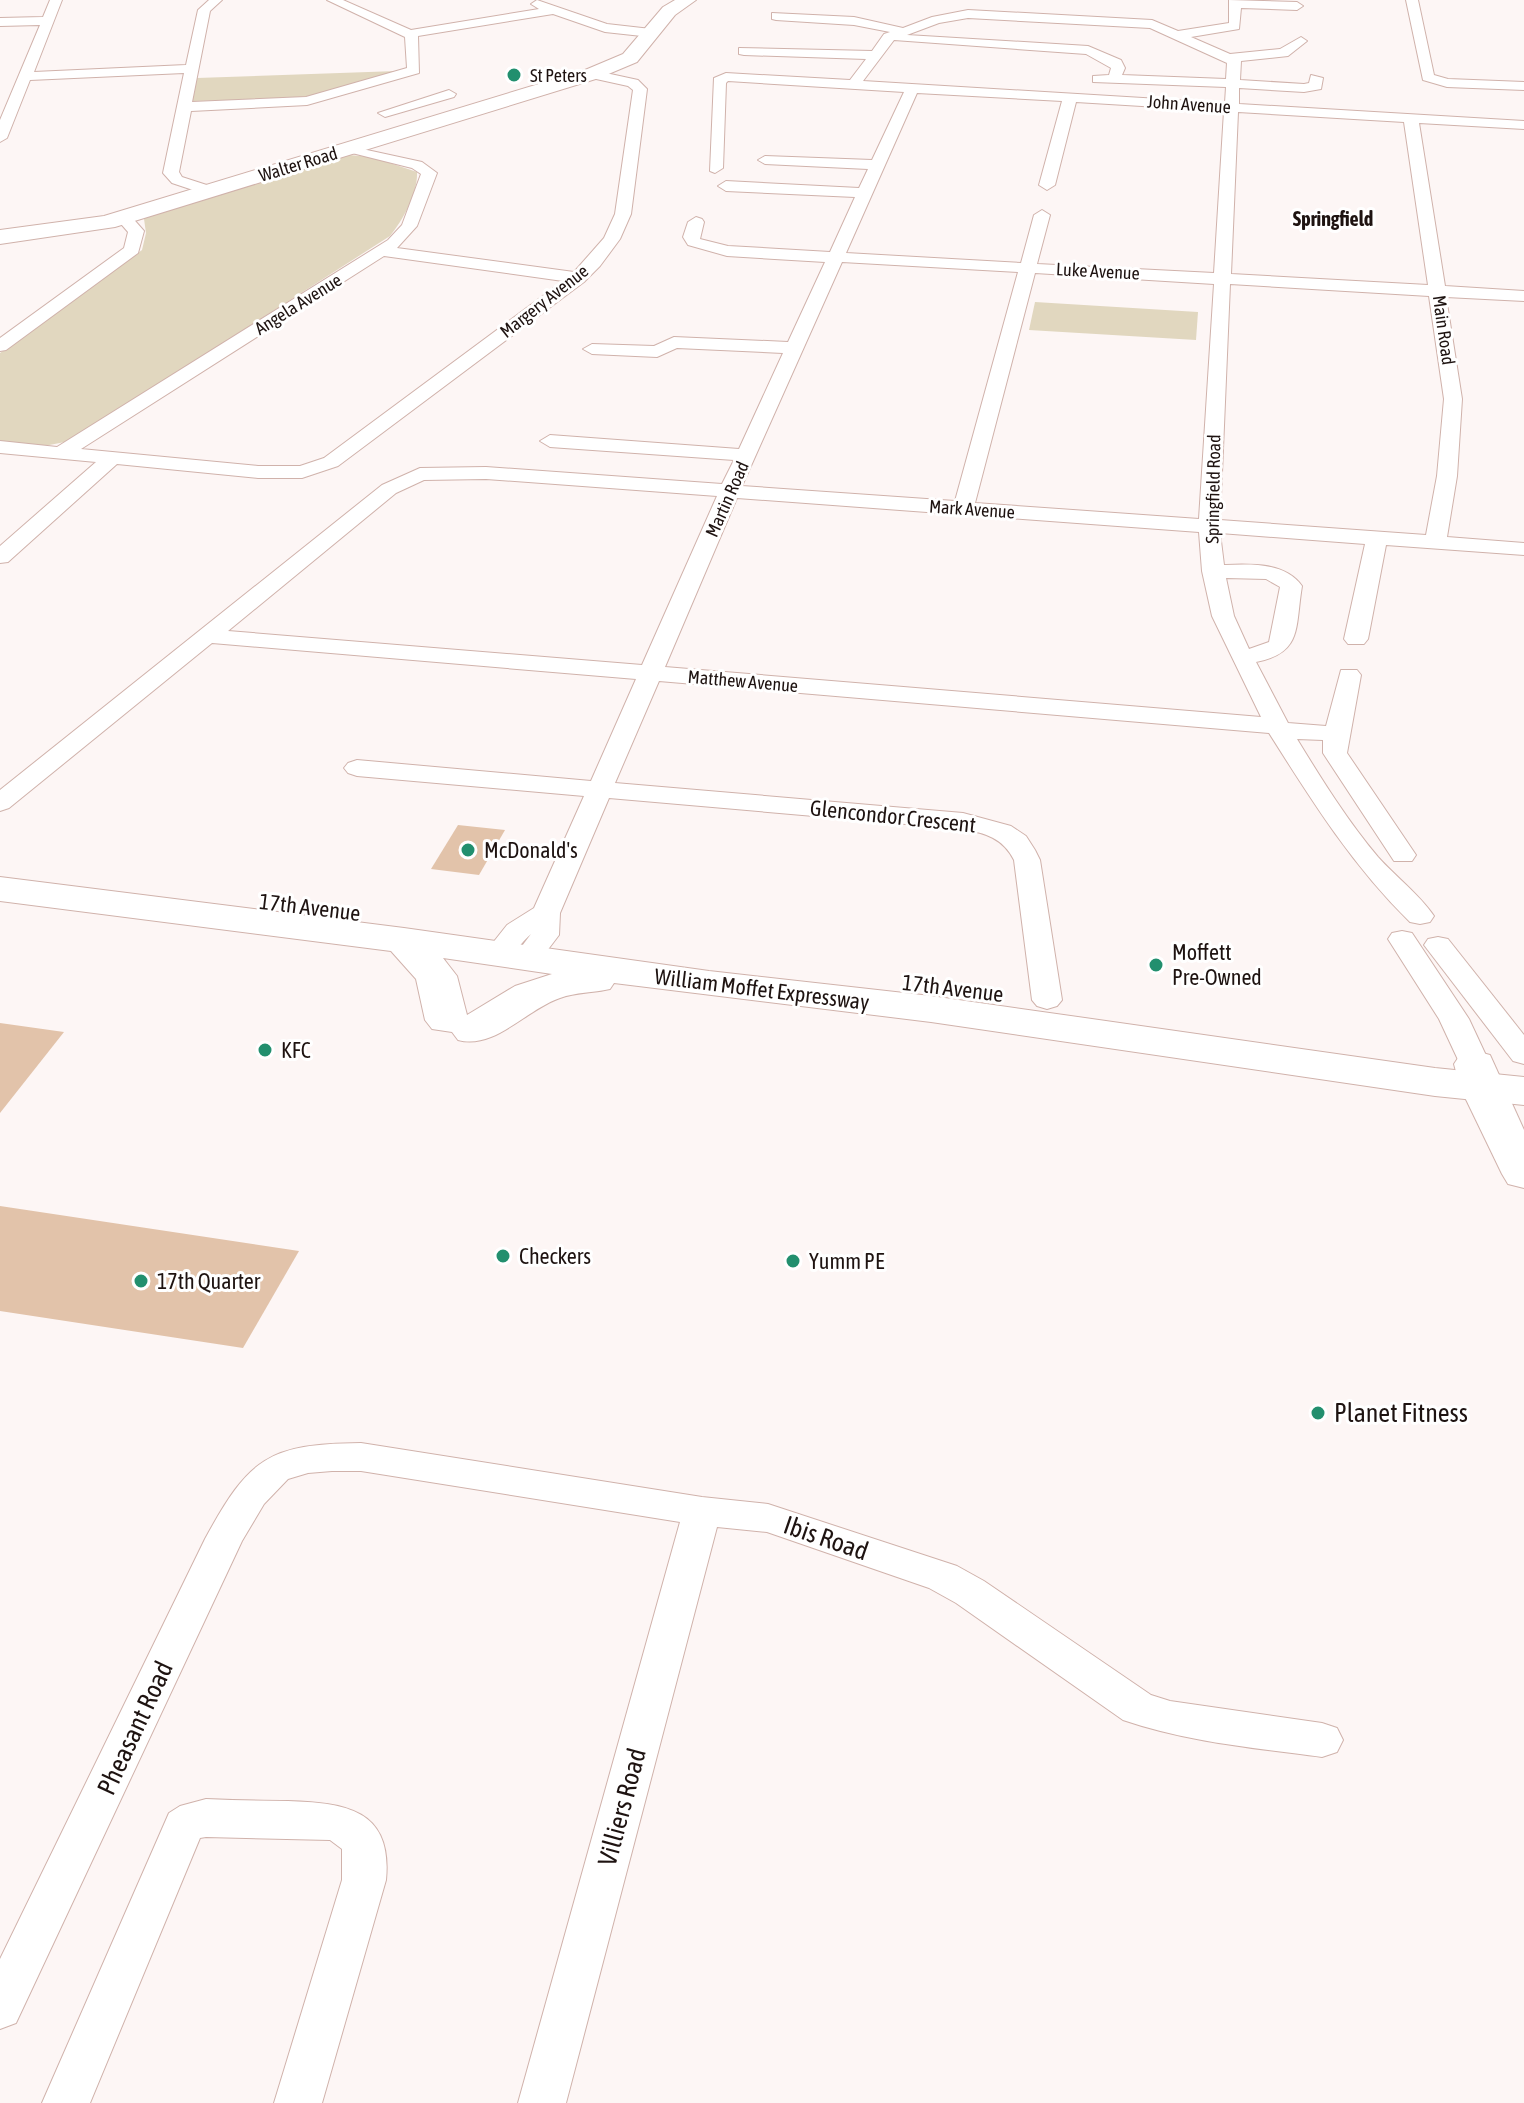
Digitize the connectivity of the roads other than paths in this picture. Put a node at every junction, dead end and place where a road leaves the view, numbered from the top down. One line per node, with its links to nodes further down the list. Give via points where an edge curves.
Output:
1 (56, 0): 12 (street)
2 (216, 0): 23 (street, via 204,10)
3 (333, 0): 16 (street)
4 (527, 0): 10 (street)
5 (687, 0): 15 (street, Walter Road, via 669,11)
6 (1412, 0): 31 (street, via 1428,77 1447,83)
7 (1235, 2): 8 (street); 17 (street, via 1234,27)
8 (1297, 6)
9 (987, 7): 14 (street); 17 (street, via 1144,23)
10 (553, 10): 15 (street, via 605,28); 16 (street)
11 (776, 16): 14 (street, via 854,21)
12 (49, 21): 13 (street); 25 (street)
13 (0, 22)
14 (902, 31): 18 (street)
15 (651, 33): 24 (street, Walter Road, via 630,58)
16 (410, 34): 33 (street, via 414,70)
17 (1178, 35): 22 (street)
18 (889, 37): 21 (street); 28 (street, via 1088,50 1116,63)
19 (1301, 41): 22 (street, via 1283,53)
20 (744, 51): 21 (street)
21 (874, 55): 29 (street)
22 (1230, 58): 30 (street, Springfield Road, via 1235,64)
23 (191, 69): 25 (street); 38 (street)
24 (592, 74): 41 (street, Walter Road); 64 (street, Margery Avenue, via 640,89 623,214 612,239)
25 (27, 76): 44 (street)
26 (1085, 78): 28 (street)
27 (1316, 78): 30 (street, via 1316,86 1308,88)
28 (1114, 79): 30 (street)
29 (854, 84): 32 (street, John Avenue); 49 (street, John Avenue, via 721,78)
30 (1233, 84): 39 (street, Springfield Road)
31 (1524, 86)
32 (913, 87): 36 (street, John Avenue); 48 (street, Martin Road)
33 (359, 88): 34 (street); 38 (street, via 307,101)
34 (383, 94)
35 (449, 94): 37 (street)
36 (1070, 97): 39 (street, John Avenue); 50 (street)
37 (417, 103): 40 (street); 41 (street)
38 (183, 107): 52 (street, via 171,173)
39 (1230, 107): 42 (street, John Avenue); 65 (street, Springfield Road)
40 (385, 113)
41 (460, 114): 46 (street, Walter Road)
42 (1412, 125): 43 (street, John Avenue); 45 (street); 67 (street, Main Road)
43 (1524, 125)
44 (0, 138)
45 (1524, 139)
46 (349, 148): 52 (street, Walter Road); 59 (street, Angela Avenue, via 417,165 429,173 409,226)
47 (765, 160): 48 (street)
48 (878, 165): 53 (street, Martin Road)
49 (715, 168)
50 (1047, 185)
51 (726, 186): 53 (street)
52 (211, 191): 55 (street, Walter Road)
53 (865, 193): 60 (street, Martin Road)
54 (1042, 215): 62 (street, via 1040,248)
55 (115, 219): 57 (street, Walter Road); 69 (street, via 134,237 132,250)
56 (696, 222): 60 (street, Luke Avenue, via 691,237 701,246)
57 (0, 237)
58 (959, 245): 61 (street)
59 (382, 251): 64 (street); 74 (street, Angela Avenue)
60 (837, 257): 61 (street, Luke Avenue); 70 (street, Martin Road)
61 (954, 263): 62 (street, Luke Avenue)
62 (1028, 267): 63 (street, Luke Avenue); 78 (street)
63 (1149, 274): 65 (street, Luke Avenue); 66 (street, via 1147,291)
64 (578, 278): 76 (street, Margery Avenue, via 331,462 302,472 258,472)
65 (1222, 279): 67 (street, Luke Avenue); 79 (street, Springfield Road)
66 (1046, 286)
67 (1438, 291): 68 (street, Luke Avenue); 81 (street, Main Road, via 1454,422)
68 (1524, 296)
69 (0, 346)
70 (795, 348): 71 (street, via 674,342 657,352); 75 (street, Martin Road)
71 (592, 349)
72 (550, 441): 75 (street)
73 (0, 447): 74 (street)
74 (62, 452): 76 (street)
75 (746, 455): 77 (street, Martin Road)
76 (110, 460): 83 (street)
77 (730, 490): 78 (street, Mark Avenue); 85 (street, Mark Avenue, via 486,473 420,474 389,489); 88 (street, Martin Road)
78 (963, 509): 79 (street, Mark Avenue)
79 (1209, 526): 80 (street, Mark Avenue); 84 (street, Springfield Road)
80 (1377, 538): 81 (street, Mark Avenue); 86 (street)
81 (1435, 542): 82 (street, Mark Avenue)
82 (1524, 549)
83 (0, 557)
84 (1213, 571): 87 (street, Springfield Road, via 1223,618); 87 (street, via 1271,574 1291,586 1280,645)
85 (209, 636): 88 (street, Matthew Avenue); 94 (street)
86 (1356, 639)
87 (1242, 657): 90 (street, Springfield Road)
88 (652, 674): 90 (street, Matthew Avenue); 93 (street, Martin Road)
89 (1349, 675): 91 (street)
90 (1278, 728): 91 (street, Matthew Avenue); 98 (street, Springfield Road)
91 (1336, 734): 95 (street, via 1335,753)
92 (357, 768): 93 (street, Glencondor Crescent)
93 (601, 789): 99 (street, Martin Road); 102 (street, Glencondor Crescent, via 963,821 1010,834 1027,860)
94 (0, 803)
95 (1403, 855)
96 (0, 871): 99 (main road, 17th Avenue)
97 (0, 889): 100 (main road, William Moffet Expressway)
98 (1406, 927): 103 (street, via 1420,945 1438,945); 105 (street, Springfield Road)
99 (527, 938): 100 (main road, William Moffet Expressway); 101 (main road, William Moffet Expressway); 102 (main road, 17th Avenue)
100 (404, 940): 101 (main road, via 436,976 460,1025 554,984 617,979)
101 (709, 984): 105 (main road, William Moffet Expressway)
102 (1047, 1000): 105 (main road, 17th Avenue)
103 (1524, 1055)
104 (1524, 1070): 105 (main road, 17th Avenue)
105 (1478, 1075): 106 (main road, William Moffet Expressway); 107 (street)
106 (1524, 1091)
107 (1524, 1174)
108 (288, 1462): 109 (street, Ibis Road, via 361,1457); 111 (street, Pheasant Road, via 253,1488 224,1539)
109 (702, 1511): 110 (street, Ibis Road, via 768,1518 943,1577 1152,1714); 114 (street, Villiers Road)
110 (1322, 1740)
111 (0, 2008)
112 (66, 2103): 113 (street, via 184,1826 206,1818 331,1821 358,1835 367,1855)
113 (298, 2103)
114 (542, 2103)

